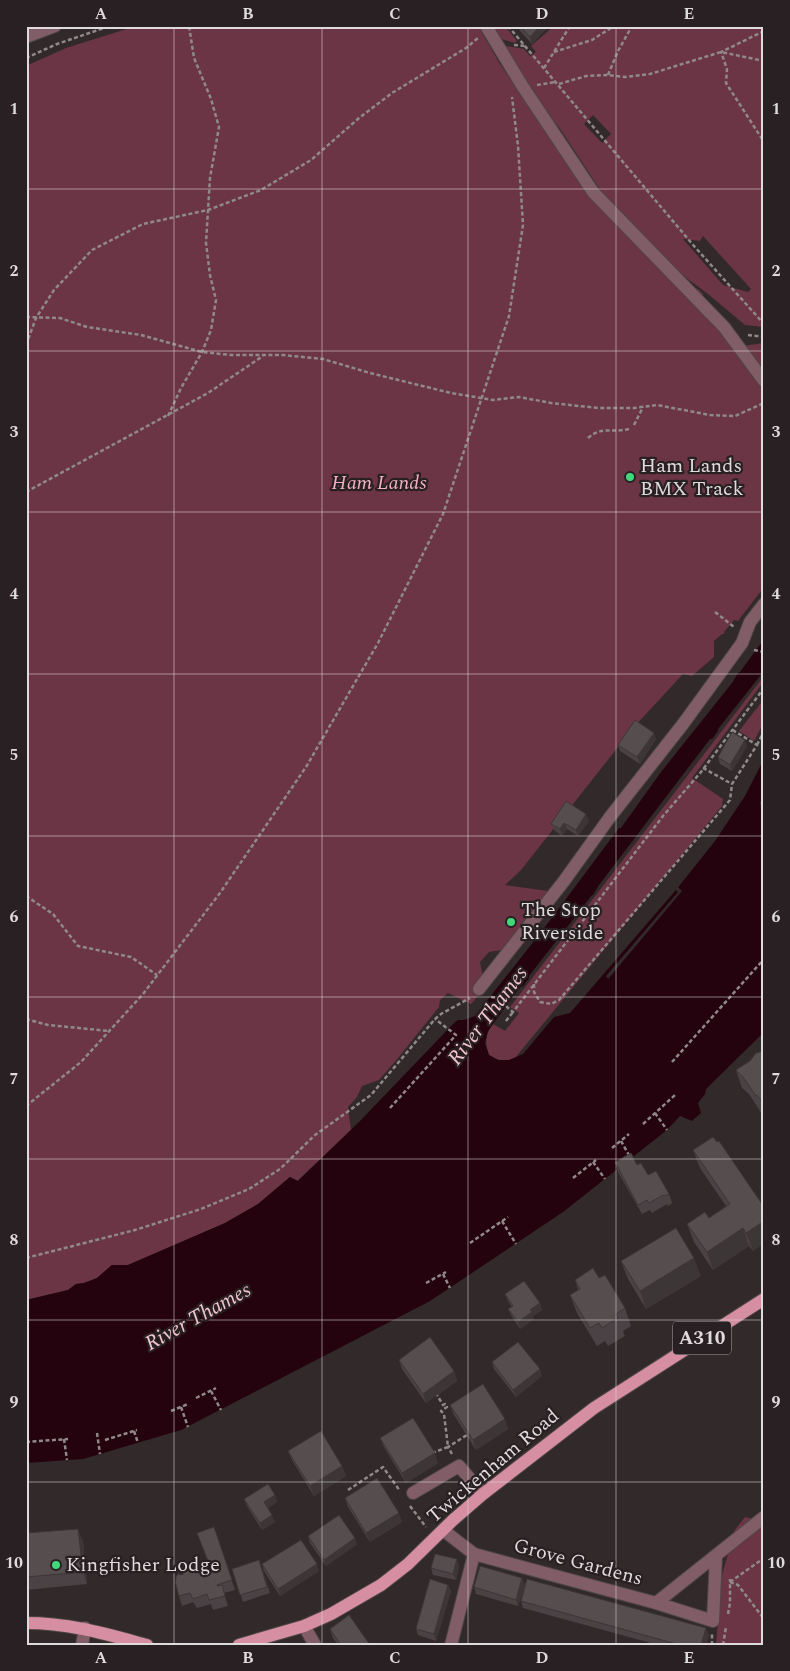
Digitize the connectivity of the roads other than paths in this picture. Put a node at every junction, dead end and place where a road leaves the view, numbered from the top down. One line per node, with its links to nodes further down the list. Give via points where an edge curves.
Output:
1 (54, 26): 3 (street)
2 (486, 26): 4 (street, via 594,192 724,327)
3 (26, 37)
4 (764, 381)
5 (764, 604): 6 (street, via 750,622 742,643 683,724)
6 (479, 989)
7 (764, 1299): 8 (main road, Twickenham Road / A310, via 594,1408)
8 (483, 1494): 9 (street, via 459,1466); 11 (main road, Twickenham Road / A310)
9 (409, 1499)
10 (764, 1517): 13 (street, Grove Gardens)
11 (439, 1533): 12 (street, Grove Gardens); 16 (main road, Twickenham Road / A310, via 381,1585)
12 (474, 1554): 14 (street, Grove Gardens); 22 (street)
13 (716, 1556): 14 (street, Grove Gardens); 14 (street, via 713,1621)
14 (656, 1602)
15 (26, 1623): 17 (main road)
16 (304, 1626): 20 (main road, Twickenham Road / A310); 21 (street)
17 (85, 1628): 18 (street); 19 (main road)
18 (82, 1645)
19 (147, 1645)
20 (239, 1645)
21 (316, 1645)
22 (451, 1645)

